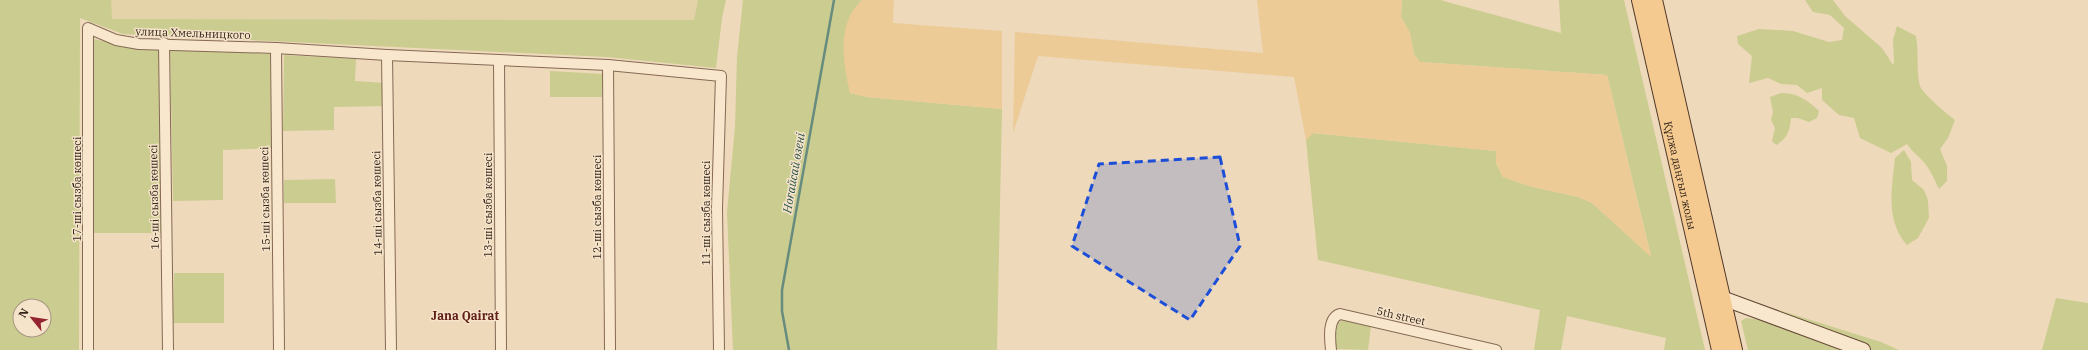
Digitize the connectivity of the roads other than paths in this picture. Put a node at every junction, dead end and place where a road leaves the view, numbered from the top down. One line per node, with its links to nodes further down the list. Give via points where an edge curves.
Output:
1 (1640, 0): 20 (main road, Құлжа даңғыл жолы)
2 (1654, 0): 10 (main road, Құлжа даңғыл жолы)
3 (88, 28): 4 (street, улица Хмельницкого, via 116,40 139,44); 11 (street, 17-ші сызба көшесі)
4 (164, 43): 5 (street, улица Хмельницкого); 12 (street, 16-ші сызба көшесі)
5 (276, 48): 6 (street, улица Хмельницкого); 13 (street, 15-ші сызба көшесі)
6 (387, 55): 7 (street, улица Хмельницкого); 14 (street, 14-ші сызба көшесі)
7 (499, 60): 8 (street, улица Хмельницкого); 15 (street, 13-ші сызба көшесі)
8 (608, 64): 9 (street, улица Хмельницкого); 16 (street, 12-ші сызба көшесі)
9 (721, 76): 17 (street, 11-ші сызба көшесі, via 717,208)
10 (1722, 298): 21 (main road, Құлжа даңғыл жолы); 22 (street)
11 (88, 350)
12 (168, 350)
13 (279, 350)
14 (391, 350)
15 (501, 350)
16 (610, 350)
17 (719, 350)
18 (1331, 350): 19 (street, 5th street, via 1330,331 1335,316 1340,314)
19 (1496, 350)
20 (1720, 350)
21 (1734, 350)
22 (1863, 350)

